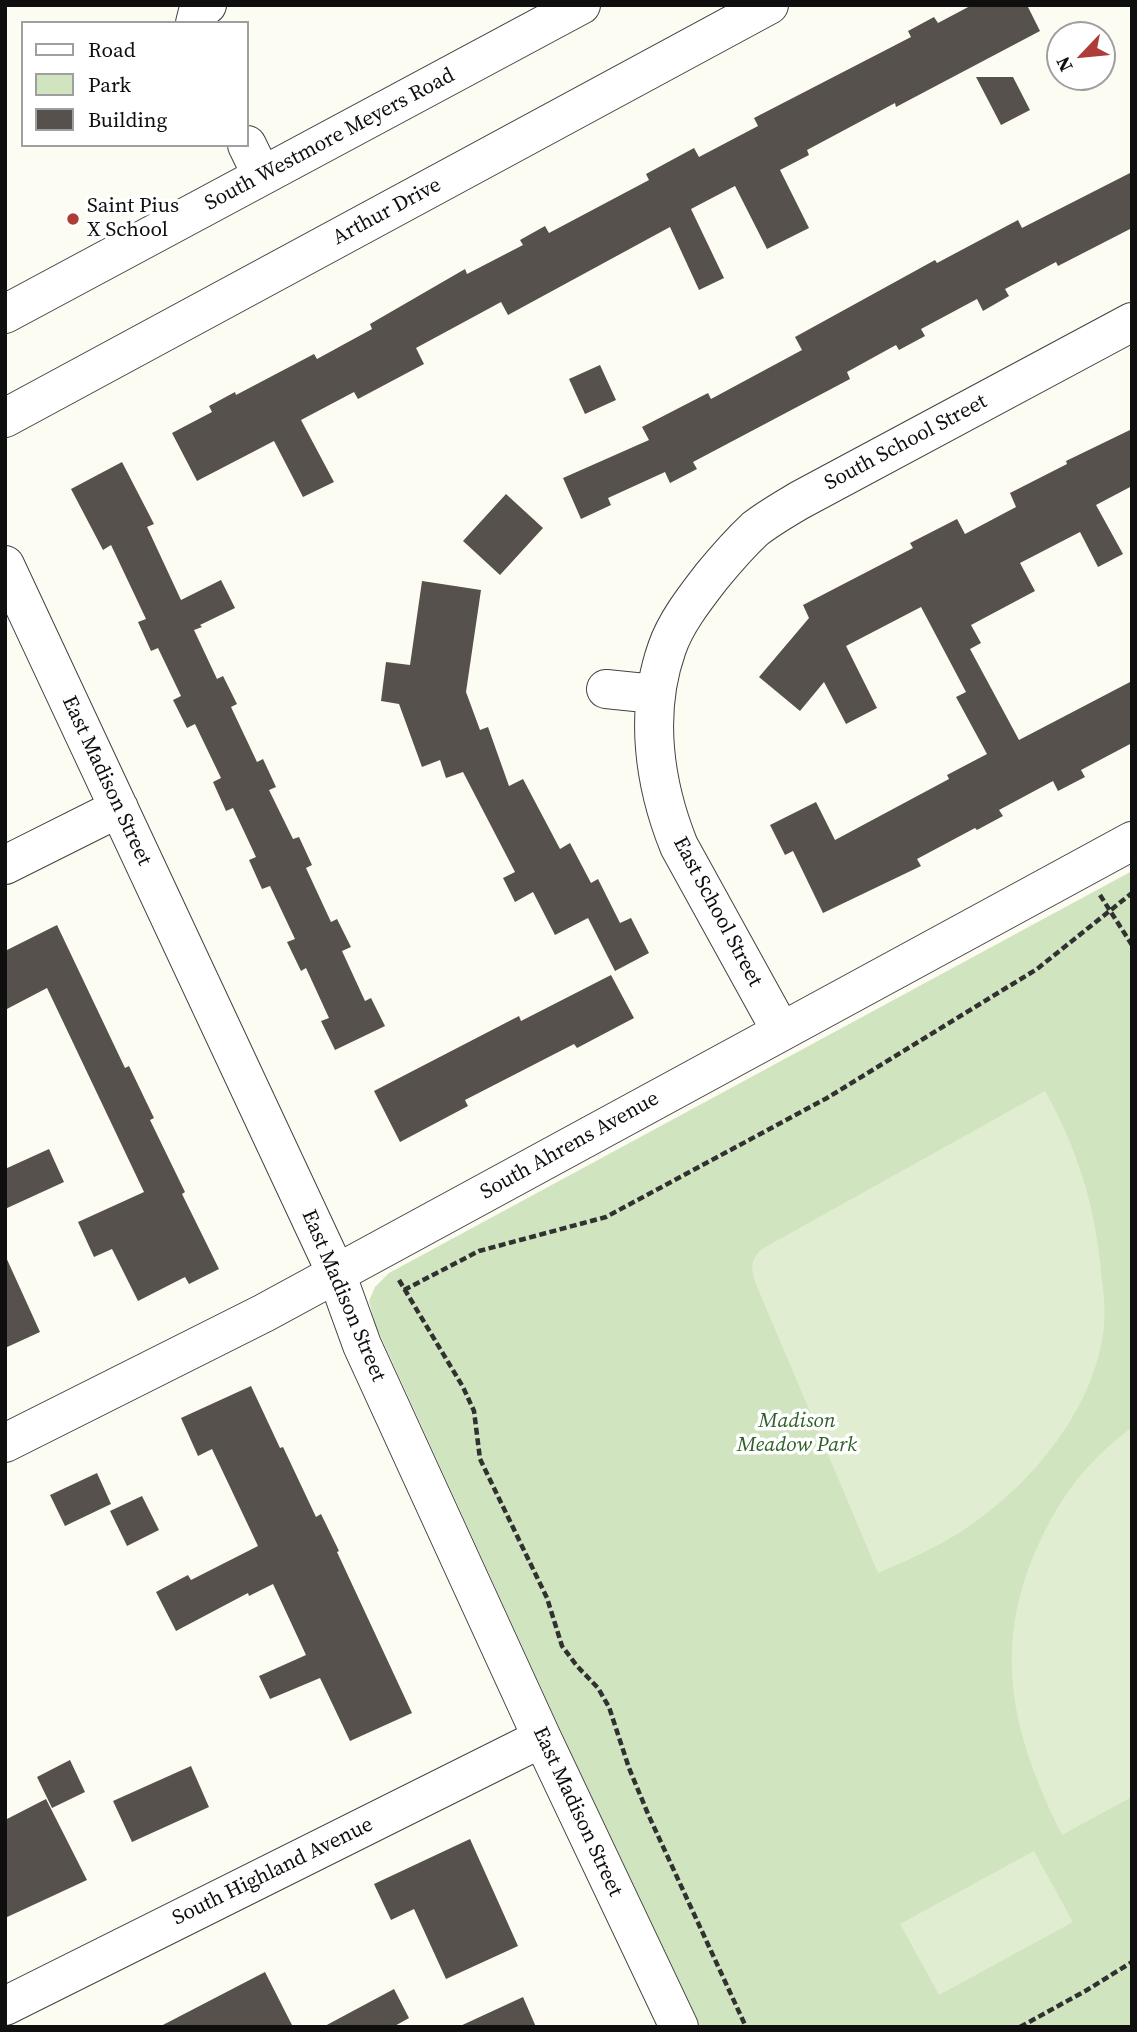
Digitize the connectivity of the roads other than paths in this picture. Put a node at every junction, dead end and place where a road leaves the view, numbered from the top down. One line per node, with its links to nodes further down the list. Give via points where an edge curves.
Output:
1 (207, 5): 4 (street, via 198,11)
2 (769, 5): 8 (street, Arthur Drive)
3 (571, 8): 5 (street, South Westmore Meyers Road)
4 (196, 21)
5 (254, 161): 6 (street, South Westmore Meyers Road)
6 (5, 314)
7 (1132, 322): 10 (street, South School Street, via 800,500 736,547)
8 (5, 418)
9 (5, 565): 13 (street, East Madison Street)
10 (701, 591): 12 (street, East School Street, via 667,647)
11 (606, 689): 12 (street)
12 (655, 694): 16 (street, East School Street, via 655,762 670,825)
13 (119, 808): 15 (street); 17 (street, East Madison Street)
14 (1132, 841): 16 (street, South Ahrens Avenue)
15 (5, 865)
16 (781, 1031): 17 (street, South Ahrens Avenue)
17 (336, 1273): 18 (street, South Ahrens Avenue); 19 (street, East Madison Street, via 362,1345)
18 (5, 1443)
19 (542, 1738): 20 (street, South Highland Avenue); 21 (street, East Madison Street)
20 (5, 2006)
21 (679, 2027)

